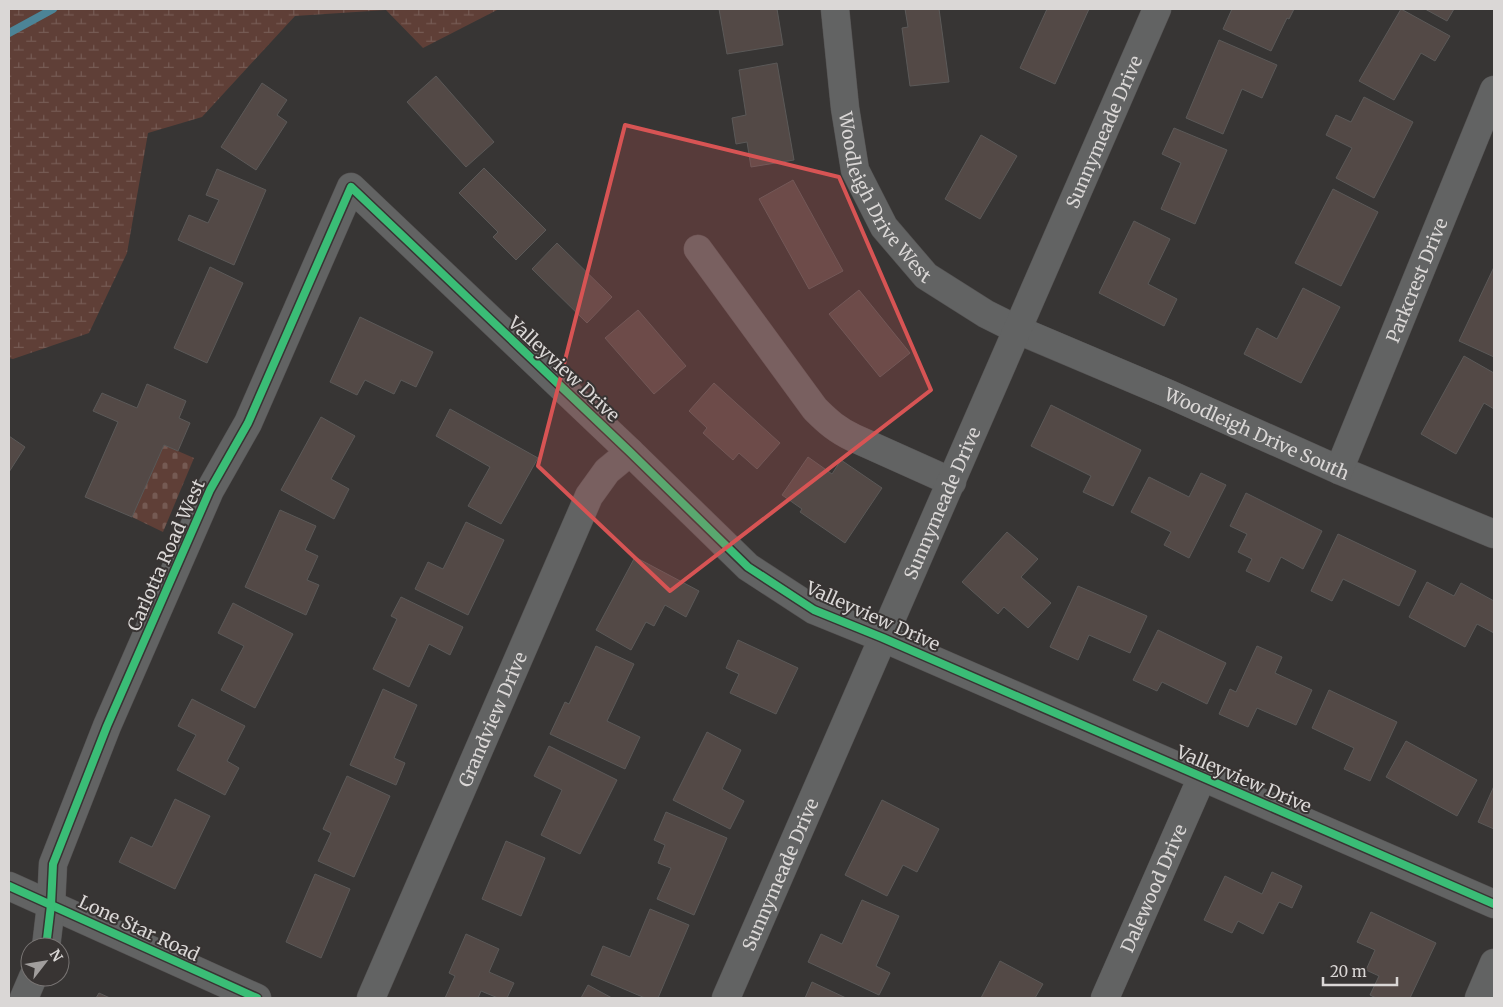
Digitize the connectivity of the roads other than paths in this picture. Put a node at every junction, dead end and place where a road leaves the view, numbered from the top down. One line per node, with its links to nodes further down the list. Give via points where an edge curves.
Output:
1 (835, 9): 6 (street, Woodleigh Drive West, via 855,170 884,227 926,276)
2 (1157, 9): 6 (street, Sunnymeade Drive)
3 (1494, 90): 8 (street, Parkcrest Drive)
4 (351, 187): 7 (street, Valleyview Drive); 14 (street, Carlotta Road West, via 248,423 210,490 107,726 53,864)
5 (698, 249): 9 (street, via 805,396 829,423 847,435)
6 (1018, 330): 8 (street, Woodleigh Drive South); 9 (street, Sunnymeade Drive)
7 (630, 452): 11 (street, Valleyview Drive, via 748,566 814,610); 19 (street, Grandview Drive, via 607,471 589,496)
8 (1339, 470): 10 (street, Woodleigh Drive South)
9 (952, 482): 11 (street, Sunnymeade Drive)
10 (1494, 534)
11 (883, 638): 12 (street, Valleyview Drive); 20 (street, Sunnymeade Drive)
12 (1202, 778): 15 (street, Valleyview Drive); 21 (street, Dalewood Drive)
13 (9, 886): 14 (street, Lone Star Road)
14 (51, 904): 16 (street, Carlotta Road West); 18 (street, Lone Star Road)
15 (1494, 904)
16 (47, 937)
17 (1494, 963): 22 (street)
18 (257, 998)
19 (371, 998)
20 (726, 998)
21 (1105, 998)
22 (1479, 998)

